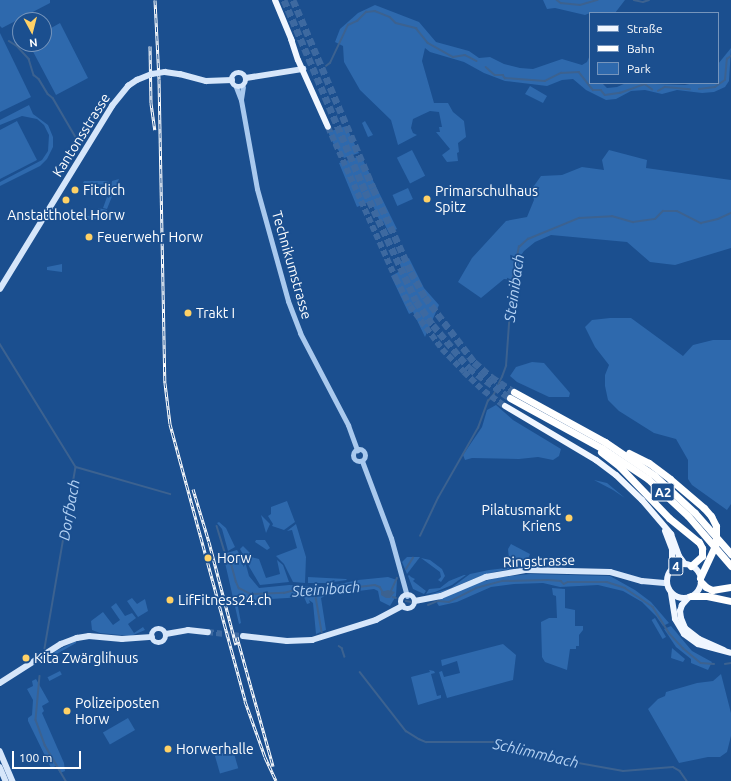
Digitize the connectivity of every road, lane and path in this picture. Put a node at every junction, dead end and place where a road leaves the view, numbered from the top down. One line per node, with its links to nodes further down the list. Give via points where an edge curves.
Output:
1 (275, 0): 2 (main road)
2 (303, 69): 3 (main road); 8 (main road)
3 (246, 78): 4 (main road, via 238,73); 6 (main road)
4 (232, 80): 5 (main road); 9 (main road, Kantonsstrasse, bridge, via 206,81 165,72 152,74 128,86 112,106)
5 (236, 87): 6 (main road); 7 (street, Technikumstrasse)
6 (243, 87): 7 (street, Technikumstrasse)
7 (241, 100): 13 (street, Technikumstrasse, via 257,189 288,300 300,333 348,425)
8 (328, 127)
9 (0, 289)
10 (505, 406): 15 (main road, 4, via 604,465 634,492)
11 (580, 436): 12 (highway, A2, via 512,395); 17 (highway, via 620,467 696,540 702,548 701,558); 18 (highway, A2, via 629,465 664,493 688,516)
12 (612, 446): 16 (highway, A2, via 678,495); 20 (highway, bridge, via 644,460 663,473 711,516 716,526 716,543)
13 (357, 450): 14 (street, via 365,454); 14 (street, via 353,457 357,461)
14 (362, 460): 24 (street, via 390,538)
15 (662, 524): 17 (main road, 4, via 674,539 679,556); 19 (main road, 4, via 672,549)
16 (731, 554)
17 (688, 565): 19 (main road, 4, via 678,565); 20 (main road, 4, via 698,572)
18 (731, 566)
19 (672, 570): 21 (main road, 4)
20 (700, 580): 22 (highway, via 712,590); 25 (main road, 4, via 697,591)
21 (667, 583): 23 (main road, 4); 27 (main road, Ringstrasse, via 642,582 610,572 526,570 498,574 441,596)
22 (731, 587)
23 (671, 592): 25 (main road, 4, via 680,597); 33 (main road, 4, via 677,624)
24 (406, 596): 27 (main road, via 411,596); 28 (main road, via 402,600)
25 (690, 597): 26 (highway); 33 (main road, 4, via 681,608 680,617)
26 (729, 600)
27 (415, 601): 28 (main road, via 415,606 410,609)
28 (402, 606): 31 (main road, via 376,620 312,640 287,641)
29 (208, 632): 30 (main road, via 188,630)
30 (166, 634): 32 (main road, via 162,642 156,642); 32 (main road, via 157,628)
31 (243, 636)
32 (152, 637): 35 (main road, via 76,638 61,644)
33 (692, 638): 34 (main road, 4, via 719,646)
34 (729, 652)
35 (0, 684)
36 (0, 751): 39 (main road)
37 (0, 767): 38 (main road)
38 (6, 781)
39 (13, 781)

